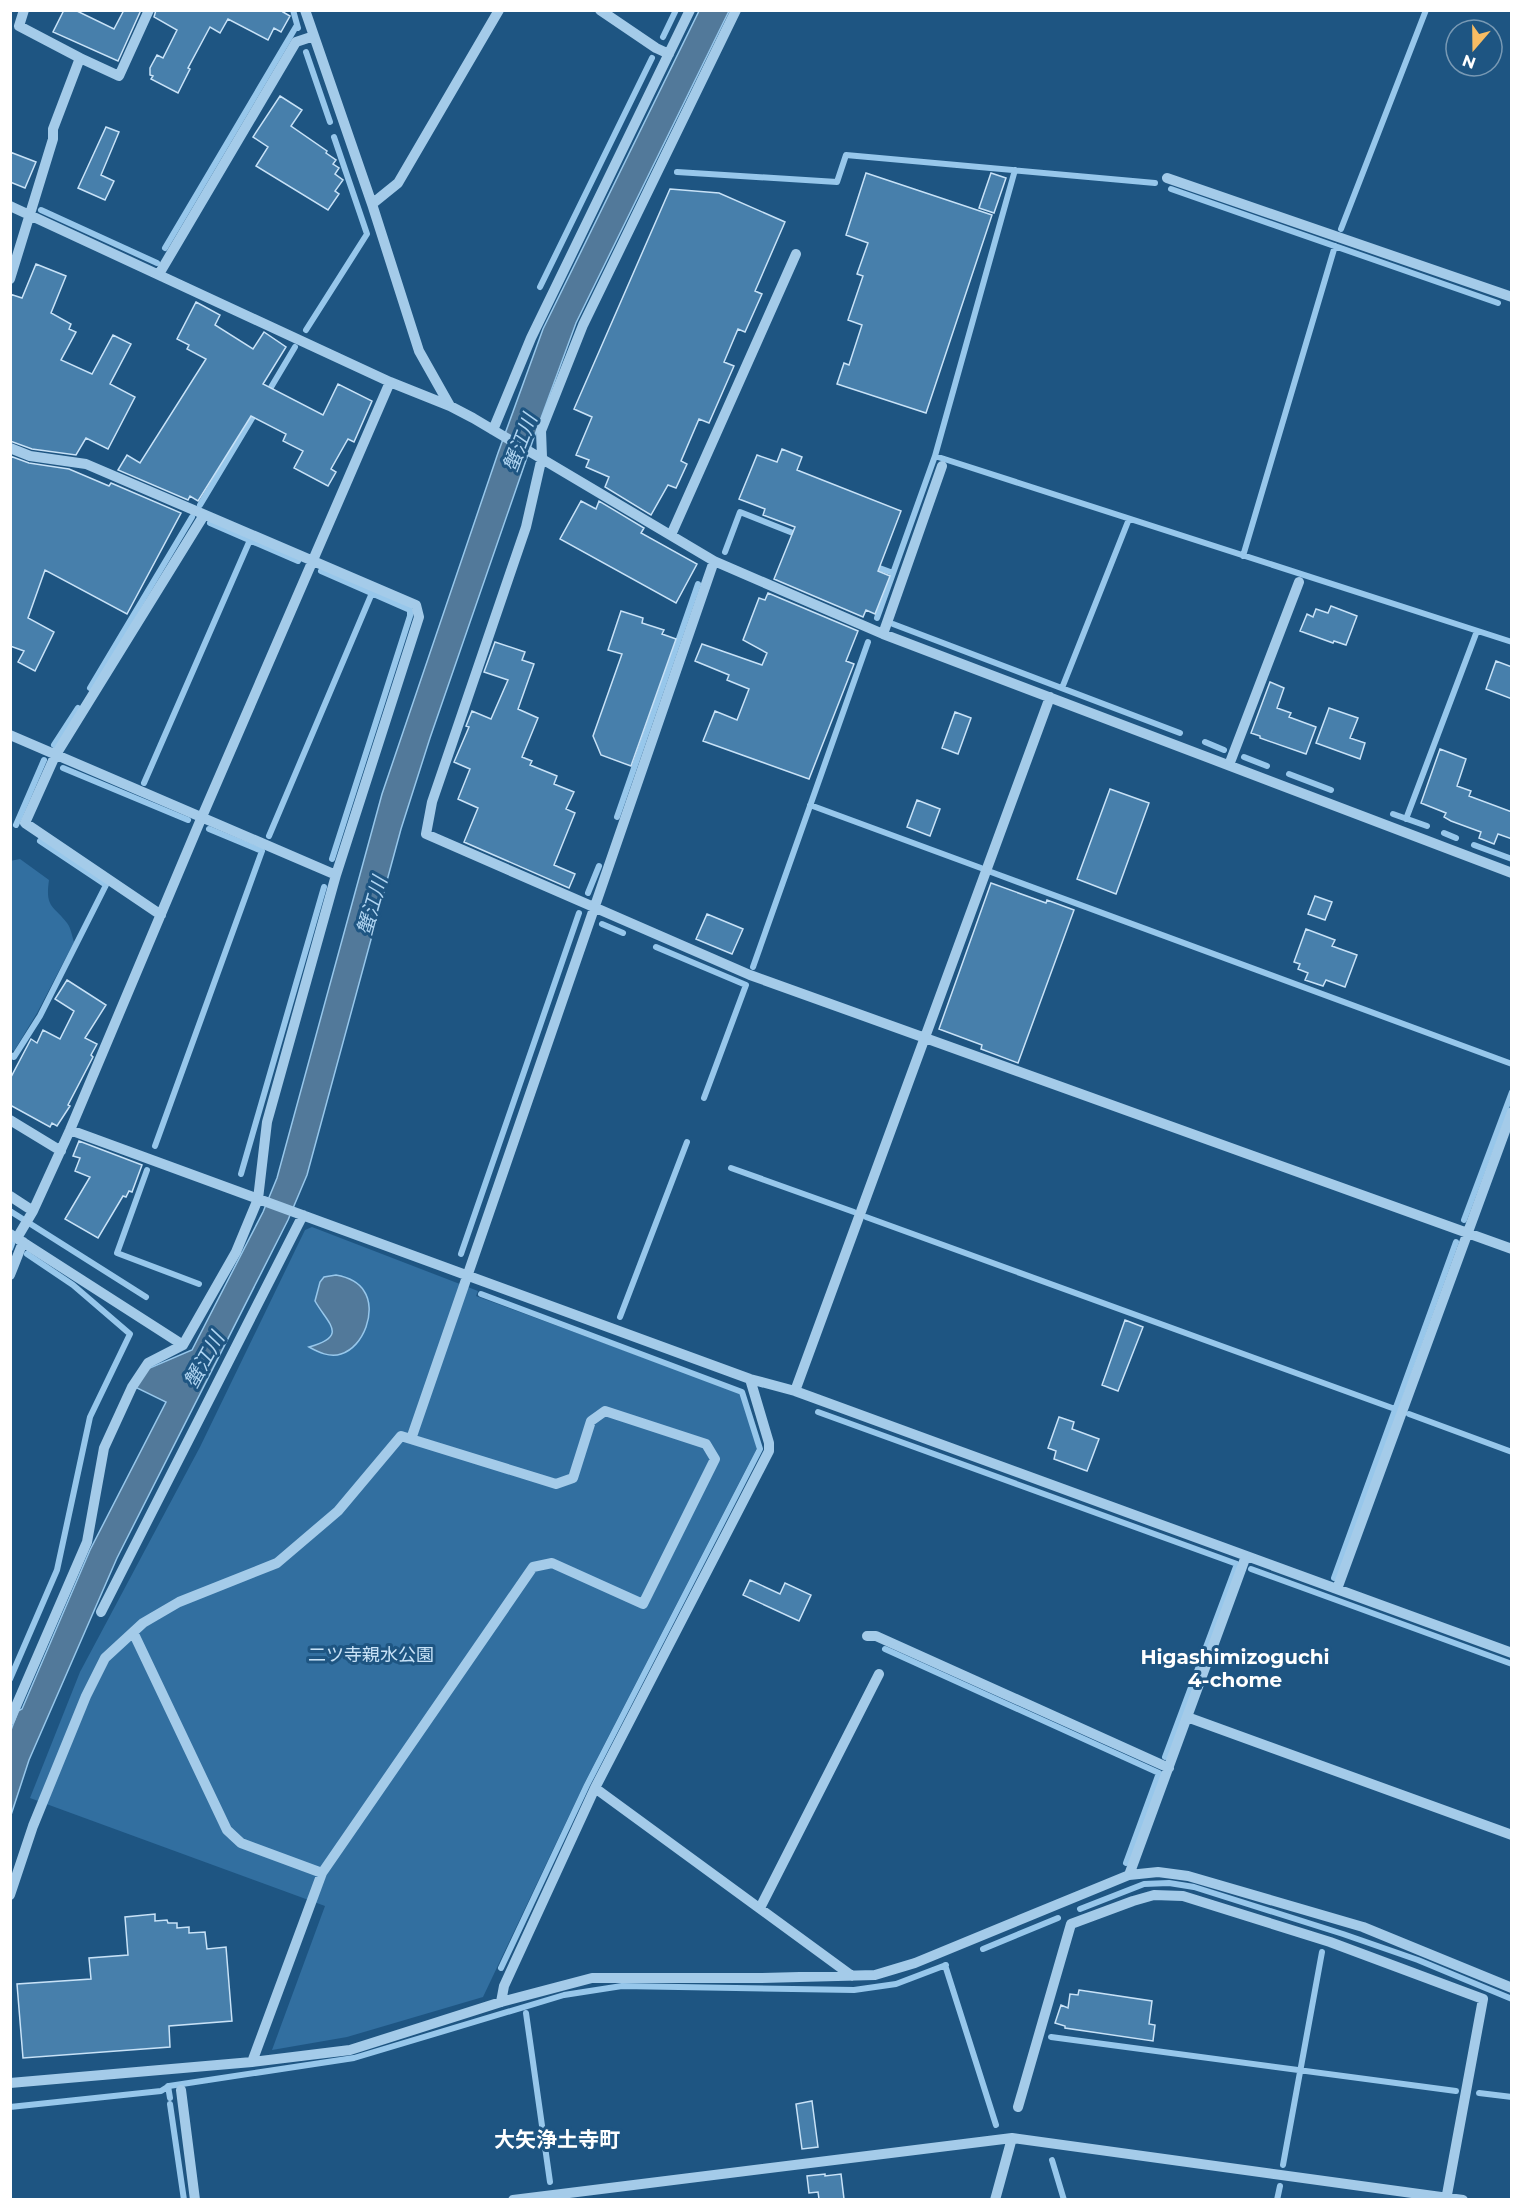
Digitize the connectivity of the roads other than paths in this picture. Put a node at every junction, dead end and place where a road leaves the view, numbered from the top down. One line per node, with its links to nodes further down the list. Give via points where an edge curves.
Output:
1 (24, 10): 10 (street, via 19,26)
2 (149, 10): 10 (street, via 119,76)
3 (305, 10): 8 (street)
4 (499, 10): 12 (street, via 398,183)
5 (600, 10): 9 (street)
6 (690, 10): 9 (street)
7 (736, 10): 23 (street, via 583,325 541,431)
8 (314, 36): 12 (street); 16 (street, via 296,42)
9 (669, 54): 21 (street, via 531,338)
10 (80, 57): 14 (street, via 53,129)
11 (1167, 178): 18 (street)
12 (372, 204): 20 (street, via 419,351)
13 (10, 206): 14 (street)
14 (30, 214): 16 (street); 17 (street)
15 (796, 254): 26 (street)
16 (159, 274): 19 (street)
17 (10, 279)
18 (1512, 297)
19 (390, 382): 20 (street); 27 (street)
20 (450, 406): 21 (street)
21 (497, 432): 23 (street)
22 (10, 448): 25 (street, via 30,456 86,464)
23 (538, 455): 26 (street); 38 (street, via 526,527 432,802 426,834)
24 (942, 466): 30 (street)
25 (204, 515): 27 (street); 33 (street)
26 (671, 535): 28 (street)
27 (313, 561): 35 (street); 37 (street, via 416,605 419,617)
28 (714, 561): 30 (street); 38 (street)
29 (1299, 582): 34 (street)
30 (883, 634): 31 (street)
31 (1050, 697): 34 (street); 40 (street)
32 (10, 735): 33 (street)
33 (55, 756): 35 (street); 39 (street, via 25,823)
34 (1229, 765): 36 (street)
35 (201, 819): 37 (street); 39 (street)
36 (1512, 873)
37 (336, 875): 46 (street, via 267,1122)
38 (595, 908): 40 (street, via 750,975); 53 (street)
39 (161, 915): 43 (street)
40 (925, 1037): 49 (street); 56 (street)
41 (1512, 1112): 49 (street)
42 (10, 1120): 44 (street)
43 (70, 1130): 44 (street); 46 (street)
44 (61, 1151): 47 (street)
45 (10, 1196): 47 (street)
46 (258, 1199): 48 (street); 54 (street, via 236,1252)
47 (32, 1213): 50 (street)
48 (303, 1215): 53 (street); 60 (street)
49 (1468, 1233): 51 (street); 59 (street)
50 (18, 1236): 52 (street); 54 (street)
51 (1512, 1249)
52 (10, 1275)
53 (467, 1276): 55 (street); 57 (street)
54 (183, 1345): 66 (street, via 148,1363 132,1387 104,1448 87,1542)
55 (750, 1379): 56 (street); 68 (street, via 769,1451)
56 (795, 1391): 58 (street)
57 (411, 1439): 61 (street, via 401,1436 338,1510 277,1563 179,1602); 70 (street, via 556,1484 573,1478 591,1421 605,1411 706,1444 715,1459 643,1604 552,1563 533,1567)
58 (1246, 1556): 59 (street); 65 (street)
59 (1337, 1589): 63 (street)
60 (101, 1612)
61 (133, 1632): 70 (street, via 227,1830 242,1843); 72 (street, via 105,1658 86,1696 33,1826)
62 (867, 1636): 67 (street, via 876,1636)
63 (1512, 1653)
64 (879, 1674): 73 (street)
65 (1187, 1717): 67 (street); 69 (street)
66 (10, 1720)
67 (1169, 1768): 71 (street)
68 (595, 1788): 73 (street); 76 (street, via 504,1986)
69 (1512, 1835)
70 (322, 1873): 77 (street)
71 (1129, 1875): 74 (street, via 915,1963 875,1975); 75 (street, via 1158,1872 1188,1876 1363,1927)
72 (10, 1895)
73 (760, 1908): 74 (street)
74 (852, 1976): 76 (street, via 592,1978)
75 (1512, 1988)
76 (501, 2002): 77 (street, via 350,2050)
77 (252, 2062): 78 (street)
78 (10, 2083)
79 (181, 2090): 83 (street)
80 (1018, 2107): 82 (street, via 1071,1924 1133,1900 1155,1895 1183,1896 1330,1942 1483,1999)
81 (1012, 2138): 82 (street); 85 (street); 86 (street)
82 (1446, 2198): 87 (street)
83 (195, 2199)
84 (513, 2199): 85 (street)
85 (526, 2199)
86 (995, 2199)
87 (1463, 2199)

